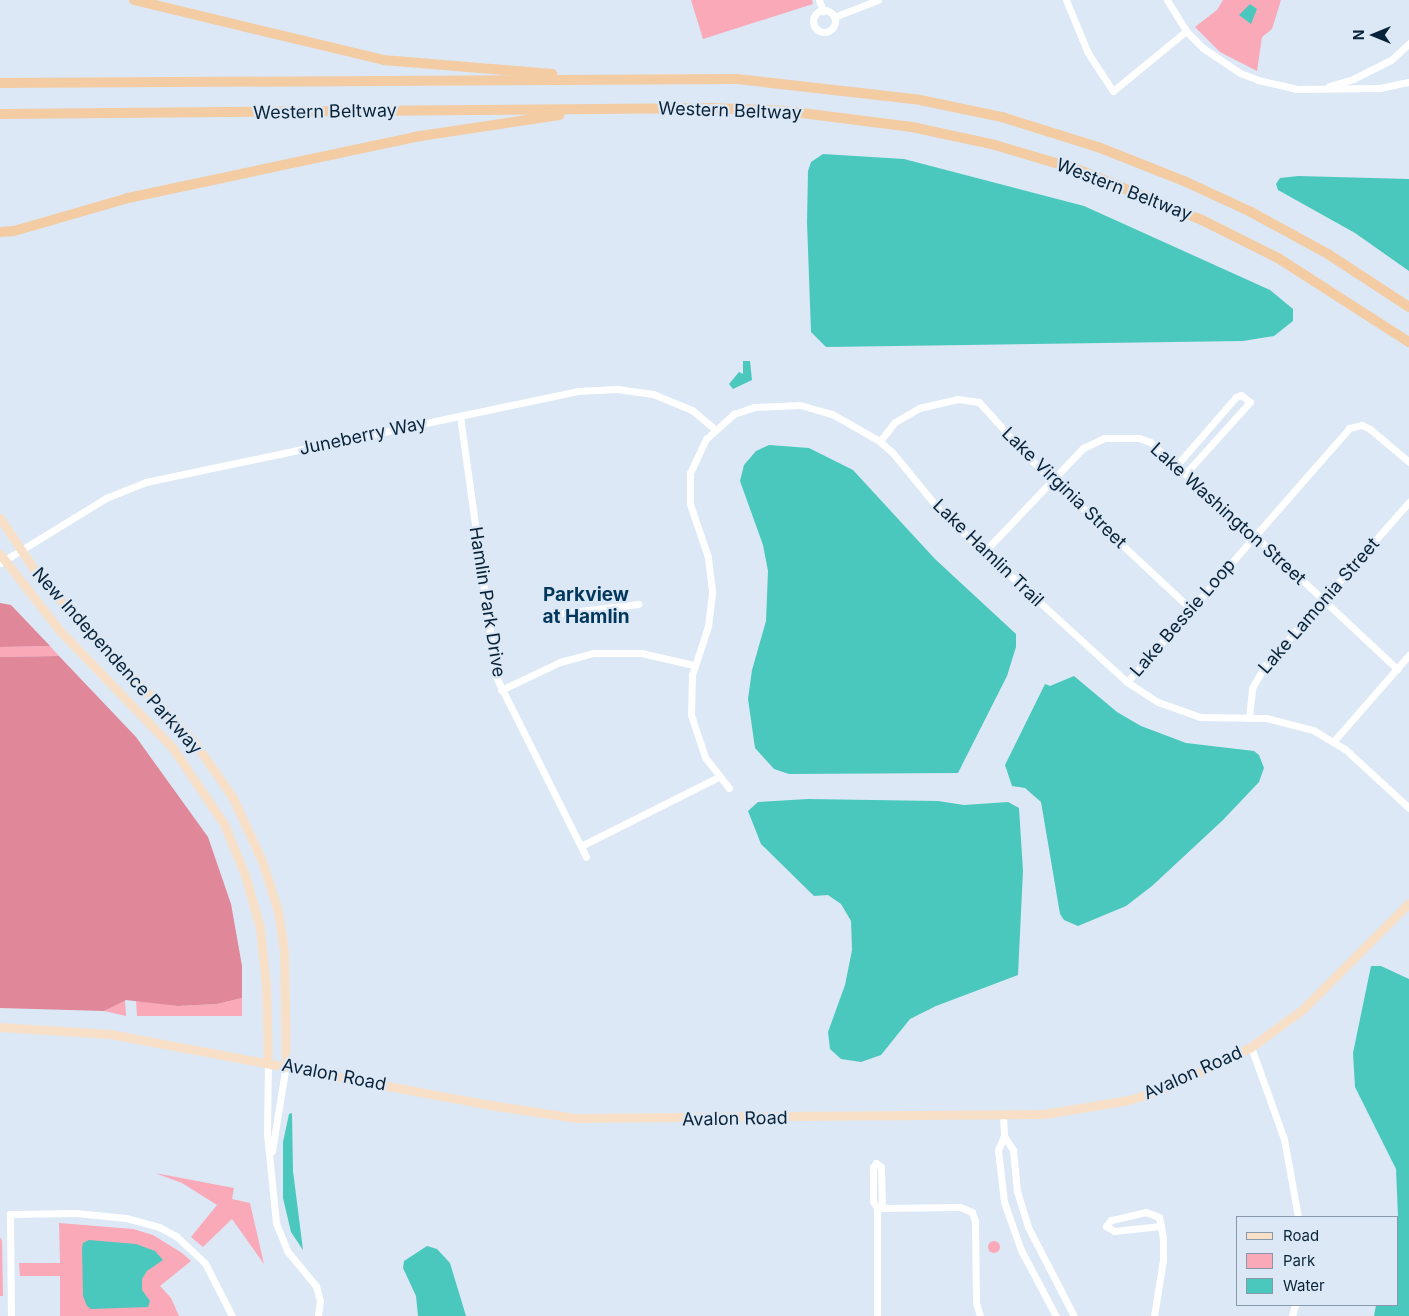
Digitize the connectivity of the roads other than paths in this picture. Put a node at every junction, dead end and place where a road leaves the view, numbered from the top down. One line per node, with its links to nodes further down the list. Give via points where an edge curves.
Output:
1 (134, 0): 10 (highway, via 383,60)
2 (819, 0): 6 (street)
3 (878, 0): 7 (street)
4 (1066, 0): 8 (street, via 1088,53 1113,91)
5 (1167, 0): 8 (street)
6 (823, 11): 7 (street); 7 (street, via 814,19 820,31 830,30)
7 (834, 17)
8 (1186, 31): 13 (street, via 1216,58 1249,76 1276,86)
9 (1409, 44): 13 (street, via 1391,60 1353,79)
10 (600, 79): 12 (highway, Western Beltway); 19 (highway, Western Beltway, via 737,79 790,83 920,100 1002,117 1107,151 1251,212 1328,254)
11 (1409, 82): 13 (street, via 1380,88)
12 (0, 83)
13 (1321, 88)
14 (639, 108): 15 (highway, Western Beltway); 16 (highway, via 529,118 422,135 128,198); 20 (highway, Western Beltway, via 749,109 843,117 995,145 1070,168 1202,220 1278,258)
15 (0, 114)
16 (14, 231): 17 (highway); 18 (highway)
17 (0, 232)
18 (0, 237)
19 (1409, 307)
20 (1409, 342)
21 (460, 416): 22 (street, Juneberry Way, via 578,391 616,389 647,392 671,400 692,410); 31 (street, Juneberry Way, via 123,489); 43 (street, Hamlin Park Drive, via 493,662)
22 (715, 429): 23 (street, Lake Hamlin Trail, via 734,414 754,407 800,405 832,414); 40 (street, Lake Hamlin Trail, via 696,456 689,485 691,510 708,557 712,591 708,626)
23 (880, 441): 27 (street, Lake Virginia Street, via 895,422 919,408 939,401 974,400 985,406); 32 (street, Lake Hamlin Trail, via 942,513)
24 (1409, 462): 30 (street, Lake Bessie Loop, via 1370,429 1362,425 1348,428)
25 (1176, 466): 26 (street, Lake Washington Street); 26 (street, via 1236,397 1241,395 1250,402); 27 (street, Lake Washington Street, via 1150,442 1118,436 1104,438 1082,448)
26 (1185, 474): 30 (street, Lake Washington Street)
27 (1051, 479): 32 (street, Lake Washington Street); 37 (street, Lake Virginia Street)
28 (1409, 502): 35 (street, Lake Lamonia Street)
29 (0, 518): 31 (main road, New Independence Parkway)
30 (1255, 536): 35 (street, Lake Washington Street); 37 (street, Lake Bessie Loop)
31 (20, 552): 33 (street, Juneberry Way); 55 (main road, New Independence Parkway, via 39,577 195,743 233,798 262,861 278,911 284,951)
32 (984, 552): 42 (street, Lake Hamlin Trail)
33 (2, 560): 34 (street); 54 (main road, New Independence Parkway, via 60,631 172,747 224,824 245,875 260,928 266,986)
34 (0, 570)
35 (1323, 600): 41 (street, Lake Washington Street); 44 (street, Lake Lamonia Street, via 1255,679)
36 (638, 604): 38 (street)
37 (1191, 609): 42 (street, Lake Bessie Loop)
38 (563, 614)
39 (1409, 655): 41 (street)
40 (694, 665): 43 (street, via 634,652 593,654 560,662); 46 (street, Lake Hamlin Trail, via 690,691 692,720 700,748)
41 (1397, 669): 45 (street)
42 (1127, 682): 44 (street, Lake Hamlin Trail, via 1158,702 1200,717)
43 (501, 690): 49 (street, Hamlin Park Drive)
44 (1250, 718): 45 (street, Lake Hamlin Trail, via 1289,721 1314,730)
45 (1333, 742): 48 (street, Lake Hamlin Trail)
46 (718, 777): 47 (street, Lake Hamlin Trail); 49 (street)
47 (729, 788)
48 (1409, 808)
49 (581, 846): 50 (street, Hamlin Park Drive)
50 (586, 858)
51 (1409, 903): 53 (main road, Avalon Road, via 1302,1010)
52 (0, 1027): 54 (main road, Avalon Road, via 110,1034)
53 (1250, 1048): 56 (main road, Avalon Road, via 1210,1070 1129,1100 1076,1111); 60 (street, via 1284,1139)
54 (268, 1062): 55 (main road, Avalon Road); 58 (street)
55 (286, 1065): 56 (main road, Avalon Road, via 484,1104 575,1118); 58 (street, via 275,1127)
56 (1003, 1116): 57 (street)
57 (1004, 1136): 67 (street, via 998,1150 1008,1214 1021,1250); 68 (street, via 1013,1150 1017,1191 1028,1227)
58 (271, 1179): 64 (street, via 281,1239 316,1286 320,1301)
59 (879, 1208): 59 (street, via 881,1167 876,1163 873,1167 873,1192); 65 (street); 66 (street, via 960,1207 972,1212 975,1221 976,1303)
60 (1298, 1216)
61 (1161, 1226): 61 (street, via 1114,1231 1106,1226 1111,1220 1148,1212 1158,1216); 69 (street, via 1163,1260)
62 (11, 1316): 63 (street, via 10,1214 104,1214 159,1227 176,1236 205,1263)
63 (232, 1316)
64 (318, 1316)
65 (877, 1316)
66 (980, 1316)
67 (1056, 1316)
68 (1074, 1316)
69 (1154, 1316)

